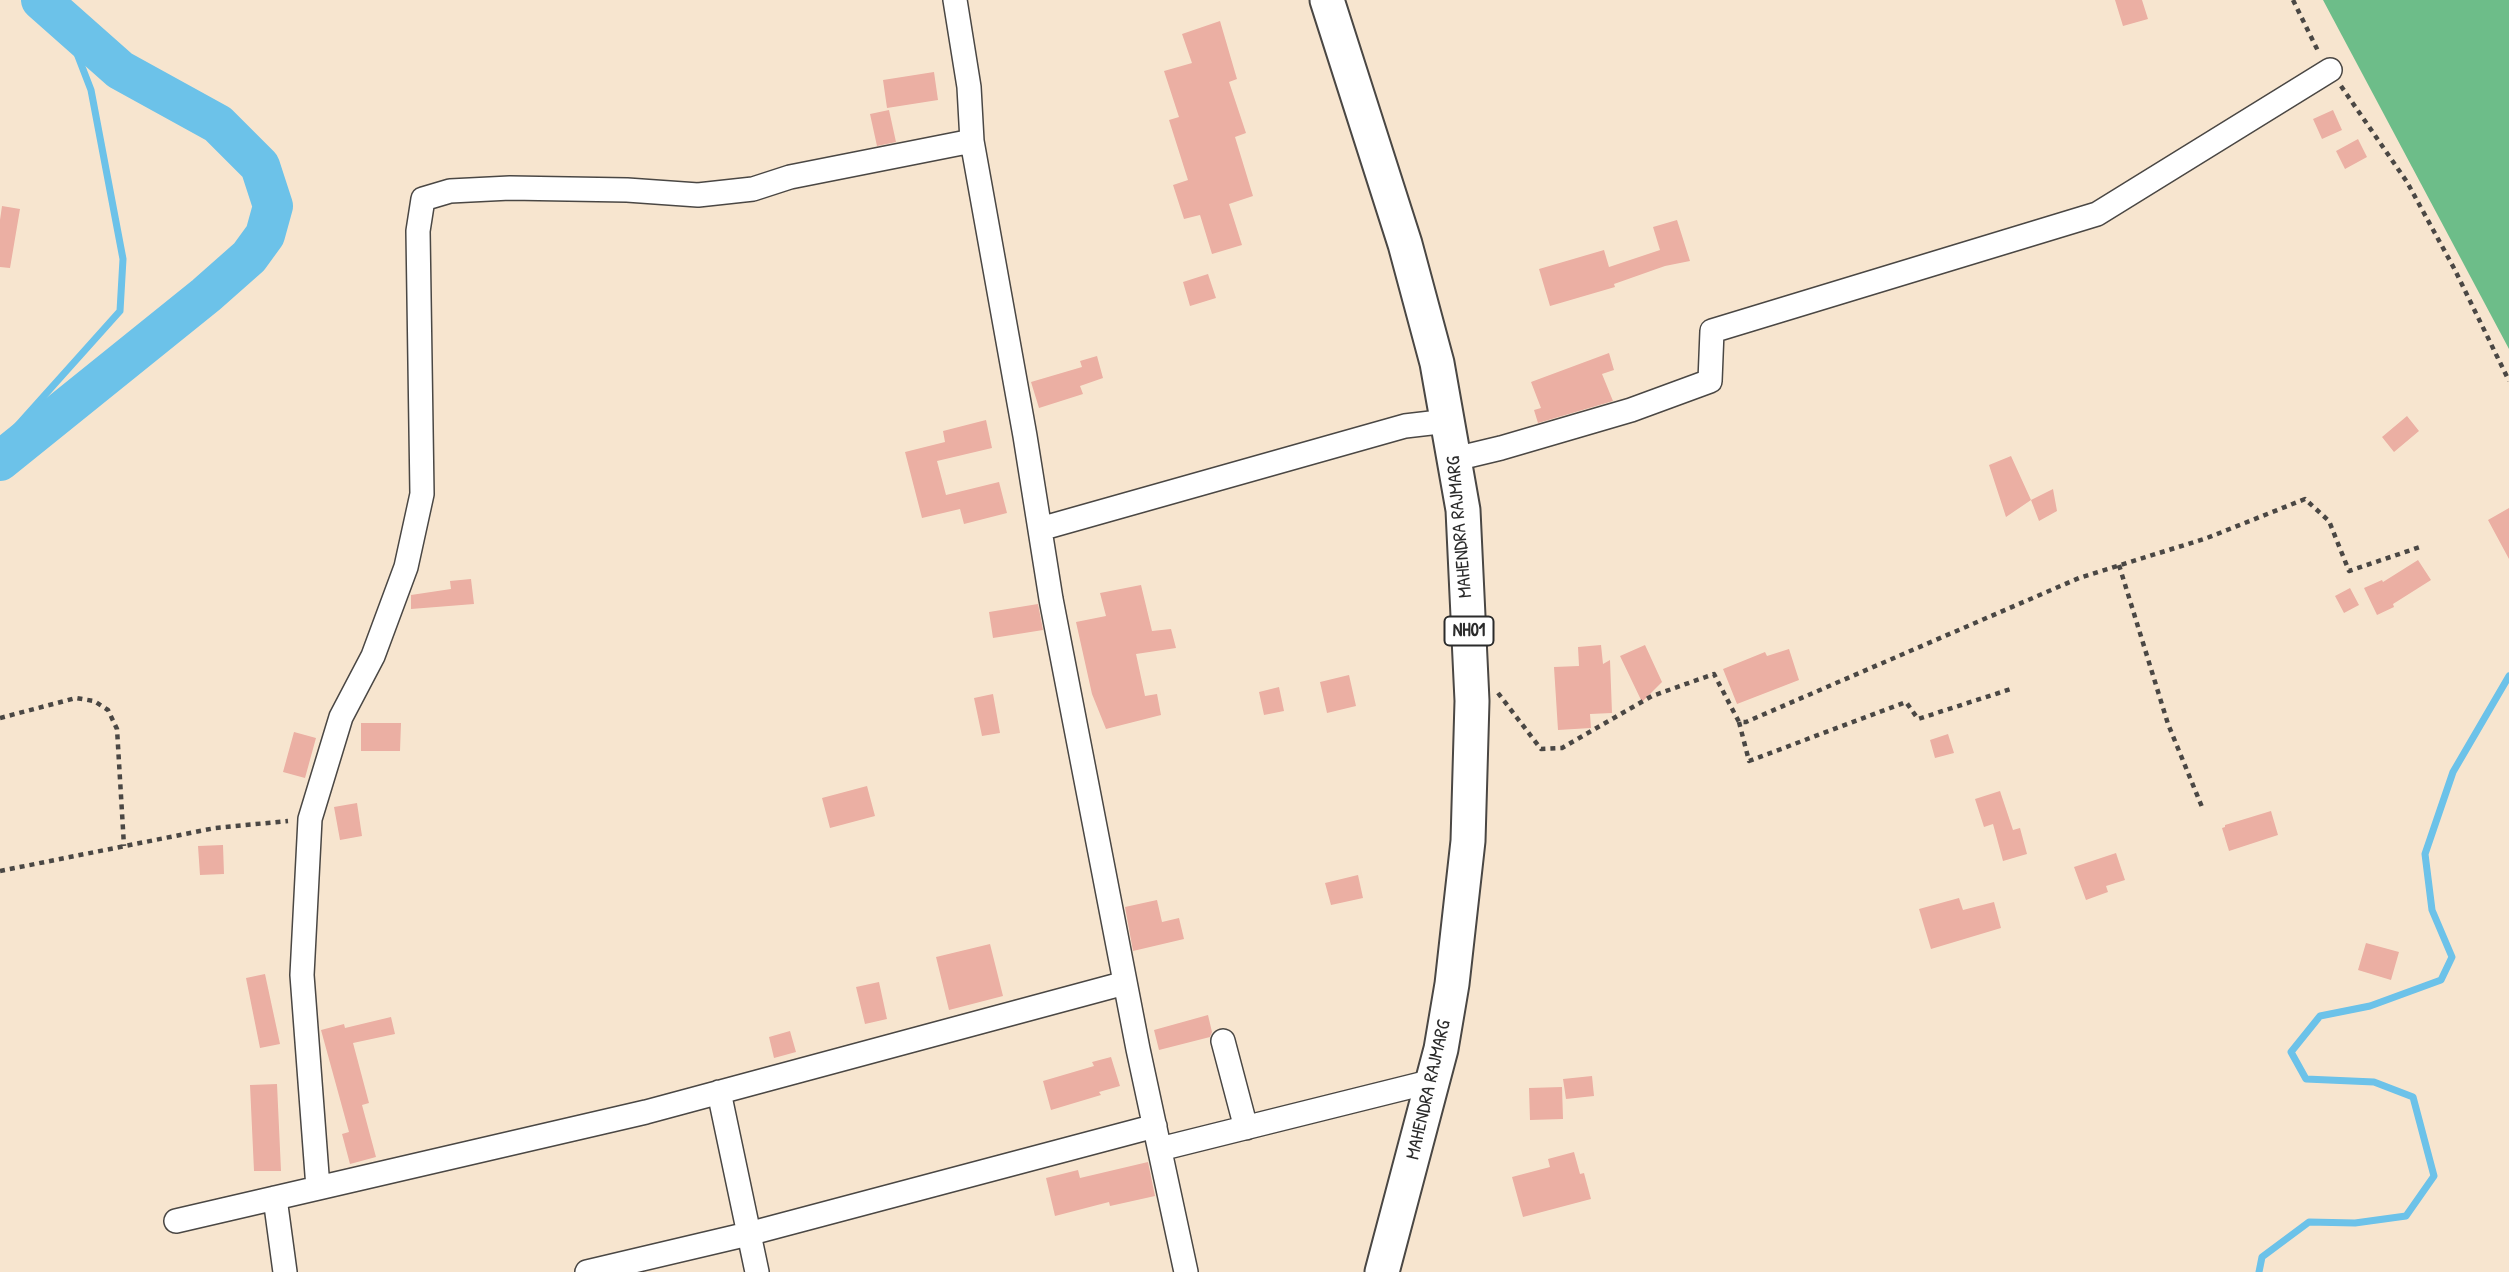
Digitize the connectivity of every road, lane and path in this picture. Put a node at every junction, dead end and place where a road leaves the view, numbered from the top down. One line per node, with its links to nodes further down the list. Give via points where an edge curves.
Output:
1 (954, 0): 5 (street, via 969,87)
2 (1327, 0): 7 (highway, MAHENDRA RAJMARG / NH01, via 1405,244)
3 (2293, 0): 4 (path)
4 (2330, 70): 6 (path, via 2407,182); 8 (street, via 2097,214 1712,331 1710,381 1631,410)
5 (972, 141): 9 (street); 17 (street, via 790,177 753,189 698,195 510,188 450,191 424,200 418,231 422,494 406,567 373,656 341,717)
6 (2509, 381)
7 (1448, 421): 8 (highway, MAHENDRA RAJMARG / NH01); 9 (street, via 1405,426)
8 (1455, 459): 22 (highway, MAHENDRA RAJMARG / NH01, via 1463,510 1472,771 1452,984)
9 (1040, 529): 20 (street)
10 (2420, 547): 11 (path, via 2349,571 2329,521 2305,499 2207,538)
11 (2119, 565): 15 (path); 16 (path, via 2168,724)
12 (2014, 688): 15 (path, via 1918,719 1906,702 1749,761)
13 (1498, 693): 15 (path, via 1541,749 1562,748 1652,696 1714,674)
14 (0, 718): 18 (path, via 76,698 94,701 108,710 117,729)
15 (1739, 722)
16 (2202, 807)
17 (310, 819): 18 (path, via 215,828); 27 (street, via 302,975)
18 (124, 846): 19 (path)
19 (0, 871)
20 (1125, 983): 23 (street); 24 (street)
21 (1223, 1041): 25 (street)
22 (1433, 1081): 25 (street); 35 (highway, MAHENDRA RAJMARG / NH01)
23 (719, 1092): 27 (street); 30 (street)
24 (1155, 1126): 26 (street); 30 (street)
25 (1246, 1128): 26 (street)
26 (1160, 1149): 31 (street)
27 (318, 1188): 28 (street)
28 (275, 1198): 29 (street); 32 (street)
29 (176, 1221)
30 (748, 1234): 33 (street); 34 (street)
31 (1181, 1271)
32 (285, 1272)
33 (587, 1272)
34 (757, 1272)
35 (1382, 1272)

